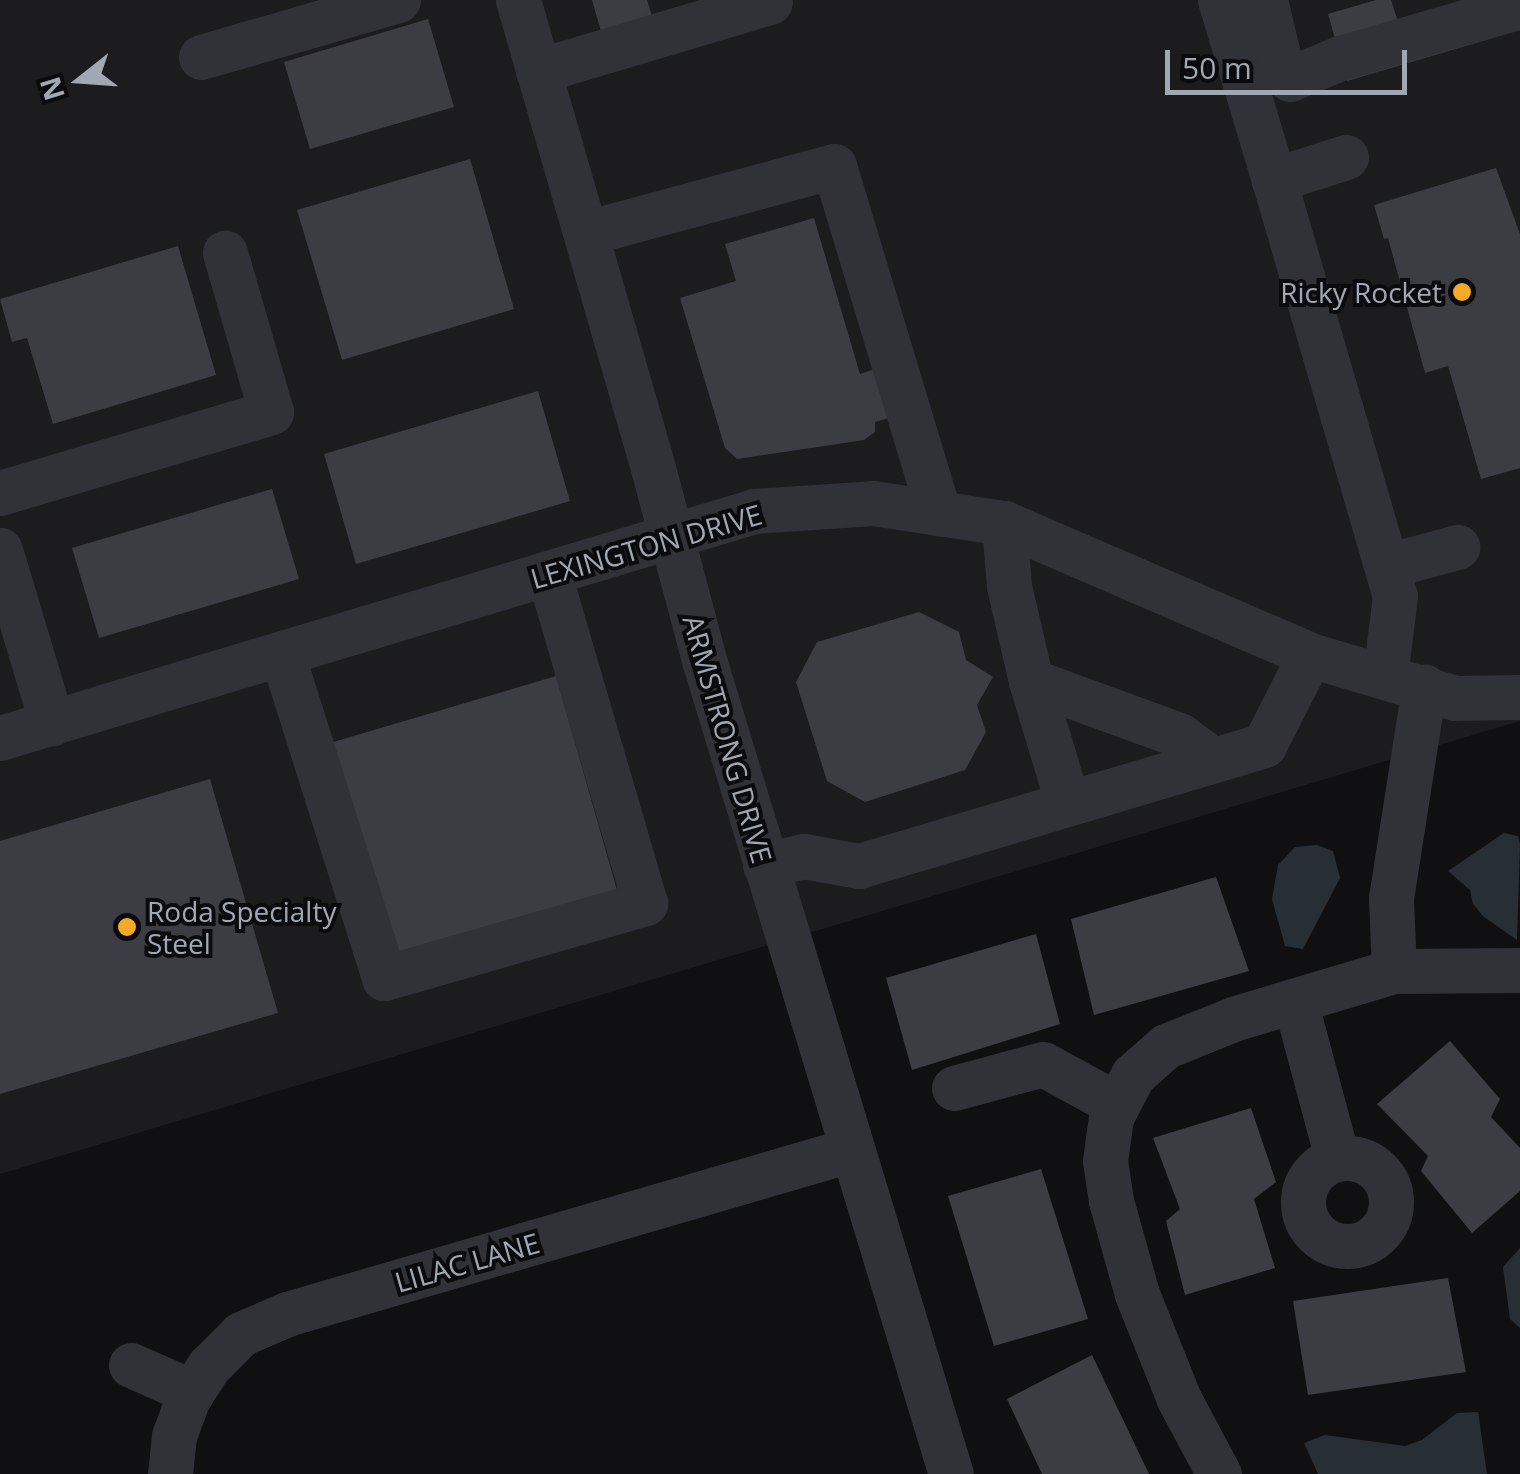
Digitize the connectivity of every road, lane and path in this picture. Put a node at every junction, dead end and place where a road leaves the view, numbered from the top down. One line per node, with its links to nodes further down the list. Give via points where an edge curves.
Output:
1 (398, 0): 6 (street)
2 (518, 0): 7 (street, ARMSTRONG DRIVE)
3 (770, 2): 7 (street)
4 (1244, 6): 5 (street, via 1290,79); 9 (street)
5 (1520, 6)
6 (201, 58)
7 (538, 71): 10 (street, ARMSTRONG DRIVE)
8 (1346, 157): 9 (street)
9 (1274, 180): 18 (street)
10 (586, 233): 13 (street, via 834,166); 15 (street, ARMSTRONG DRIVE)
11 (225, 253): 12 (street, via 271,412)
12 (0, 493)
13 (939, 513): 14 (street, LEXINGTON DRIVE); 15 (street, LEXINGTON DRIVE, via 874,503 754,510)
14 (1004, 523): 21 (street, LEXINGTON DRIVE); 22 (street, via 1009,586)
15 (670, 538): 19 (street, LEXINGTON DRIVE); 29 (street, ARMSTRONG DRIVE)
16 (1457, 547): 18 (street)
17 (0, 550): 25 (street)
18 (1386, 566): 23 (street)
19 (549, 574): 20 (street, LEXINGTON DRIVE); 20 (street, via 645,904 384,978)
20 (282, 654): 25 (street, LEXINGTON DRIVE)
21 (1310, 656): 23 (street, LEXINGTON DRIVE); 27 (street, via 1264,745)
22 (1031, 681): 27 (street, via 1179,735); 28 (street)
23 (1404, 682): 24 (street, LEXINGTON DRIVE, via 1454,698); 31 (street, via 1391,898)
24 (1520, 697)
25 (52, 723): 26 (street, LEXINGTON DRIVE)
26 (0, 738)
27 (1213, 760): 28 (street)
28 (1068, 804): 29 (street, via 859,866 804,856)
29 (765, 866): 35 (street, ARMSTRONG DRIVE)
30 (1520, 970): 31 (street)
31 (1394, 971): 32 (street)
32 (1296, 1000): 34 (street, via 1166,1046 1133,1076); 36 (street)
33 (954, 1088): 34 (street, via 1043,1064)
34 (1118, 1104): 41 (street, via 1105,1161 1110,1201 1151,1329)
35 (850, 1150): 38 (street, LILAC LANE, via 287,1314 242,1334); 40 (street, ARMSTRONG DRIVE)
36 (1338, 1158)
37 (131, 1365): 38 (street)
38 (192, 1392): 39 (street, LILAC LANE, via 174,1436)
39 (170, 1474)
40 (950, 1474)
41 (1219, 1474)

